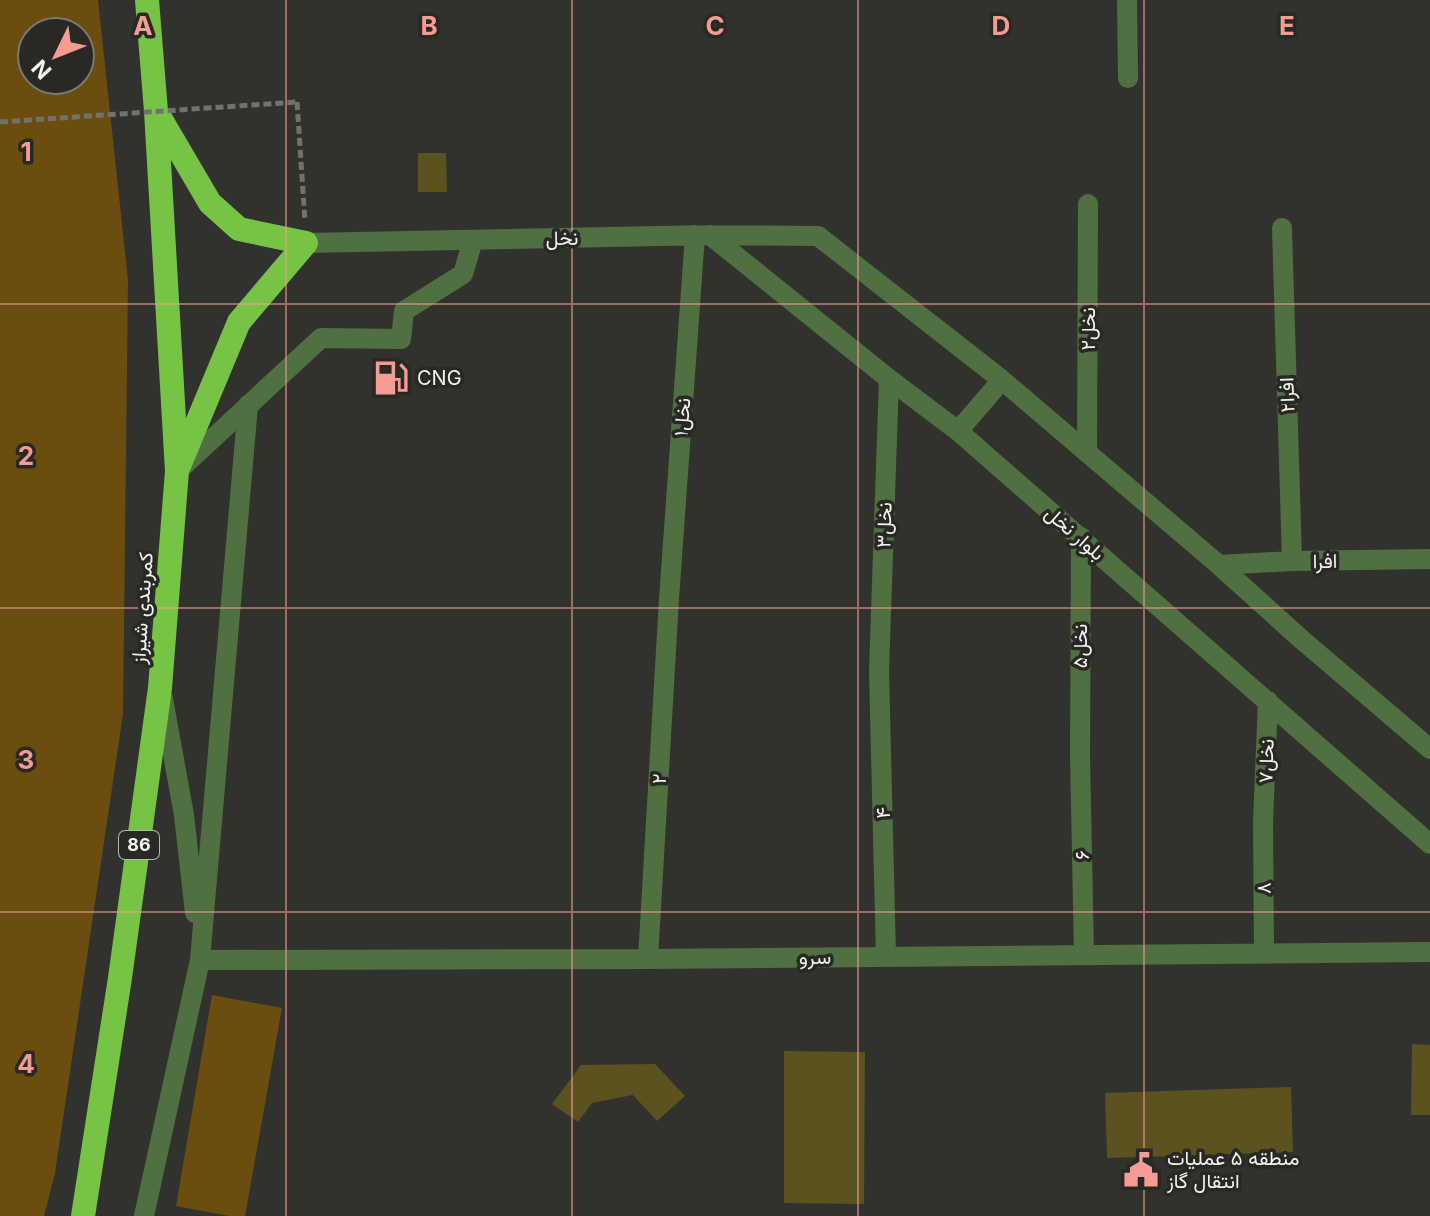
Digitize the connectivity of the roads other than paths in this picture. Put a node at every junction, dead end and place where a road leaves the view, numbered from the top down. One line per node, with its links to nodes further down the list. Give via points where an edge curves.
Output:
1 (147, 0): 4 (highway, کمربندی شیراز / 86)
2 (1127, 0): 3 (street)
3 (1128, 78)
4 (156, 111): 9 (highway, via 210,203 239,229); 15 (highway, کمربندی شیراز / 86)
5 (1088, 204): 14 (street, نخل۲)
6 (1282, 228): 18 (street, ۲افرا)
7 (703, 235): 8 (street, نخل); 10 (street, بلوار نخل); 11 (street, نخل, via 818,236); 20 (street, نخل۱)
8 (473, 240): 9 (street, نخل); 12 (street, via 463,274 404,311 401,339 321,338)
9 (306, 243): 15 (highway, via 239,322)
10 (889, 379): 13 (street, بلوار نخل); 21 (street, نخل۳)
11 (1002, 380): 13 (street); 14 (street)
12 (248, 405): 15 (street); 33 (street)
13 (958, 431): 16 (street, بلوار نخل)
14 (1087, 453): 19 (street)
15 (177, 471): 22 (highway, کمربندی شیراز / 86)
16 (1081, 537): 23 (street, بلوار نخل); 25 (street, نخل۵)
17 (1430, 559): 18 (street, افرا)
18 (1292, 561): 19 (street, افرا)
19 (1219, 565): 24 (street)
20 (669, 599): 32 (street, ۲)
21 (879, 671): 31 (street, ۴)
22 (160, 688): 33 (street, via 184,815); 34 (highway, کمربندی شیراز / 86)
23 (1268, 701): 26 (street, نخل۷); 27 (street, بلوار نخل)
24 (1430, 749)
25 (1080, 755): 30 (street, ۶)
26 (1263, 822): 29 (street, ۸)
27 (1430, 844)
28 (1430, 952): 29 (street, سرو)
29 (1264, 953): 30 (street, سرو)
30 (1084, 955): 31 (street, سرو)
31 (886, 956): 32 (street, سرو)
32 (648, 959): 33 (street, سرو)
33 (200, 960): 35 (street)
34 (83, 1216)
35 (144, 1216)

